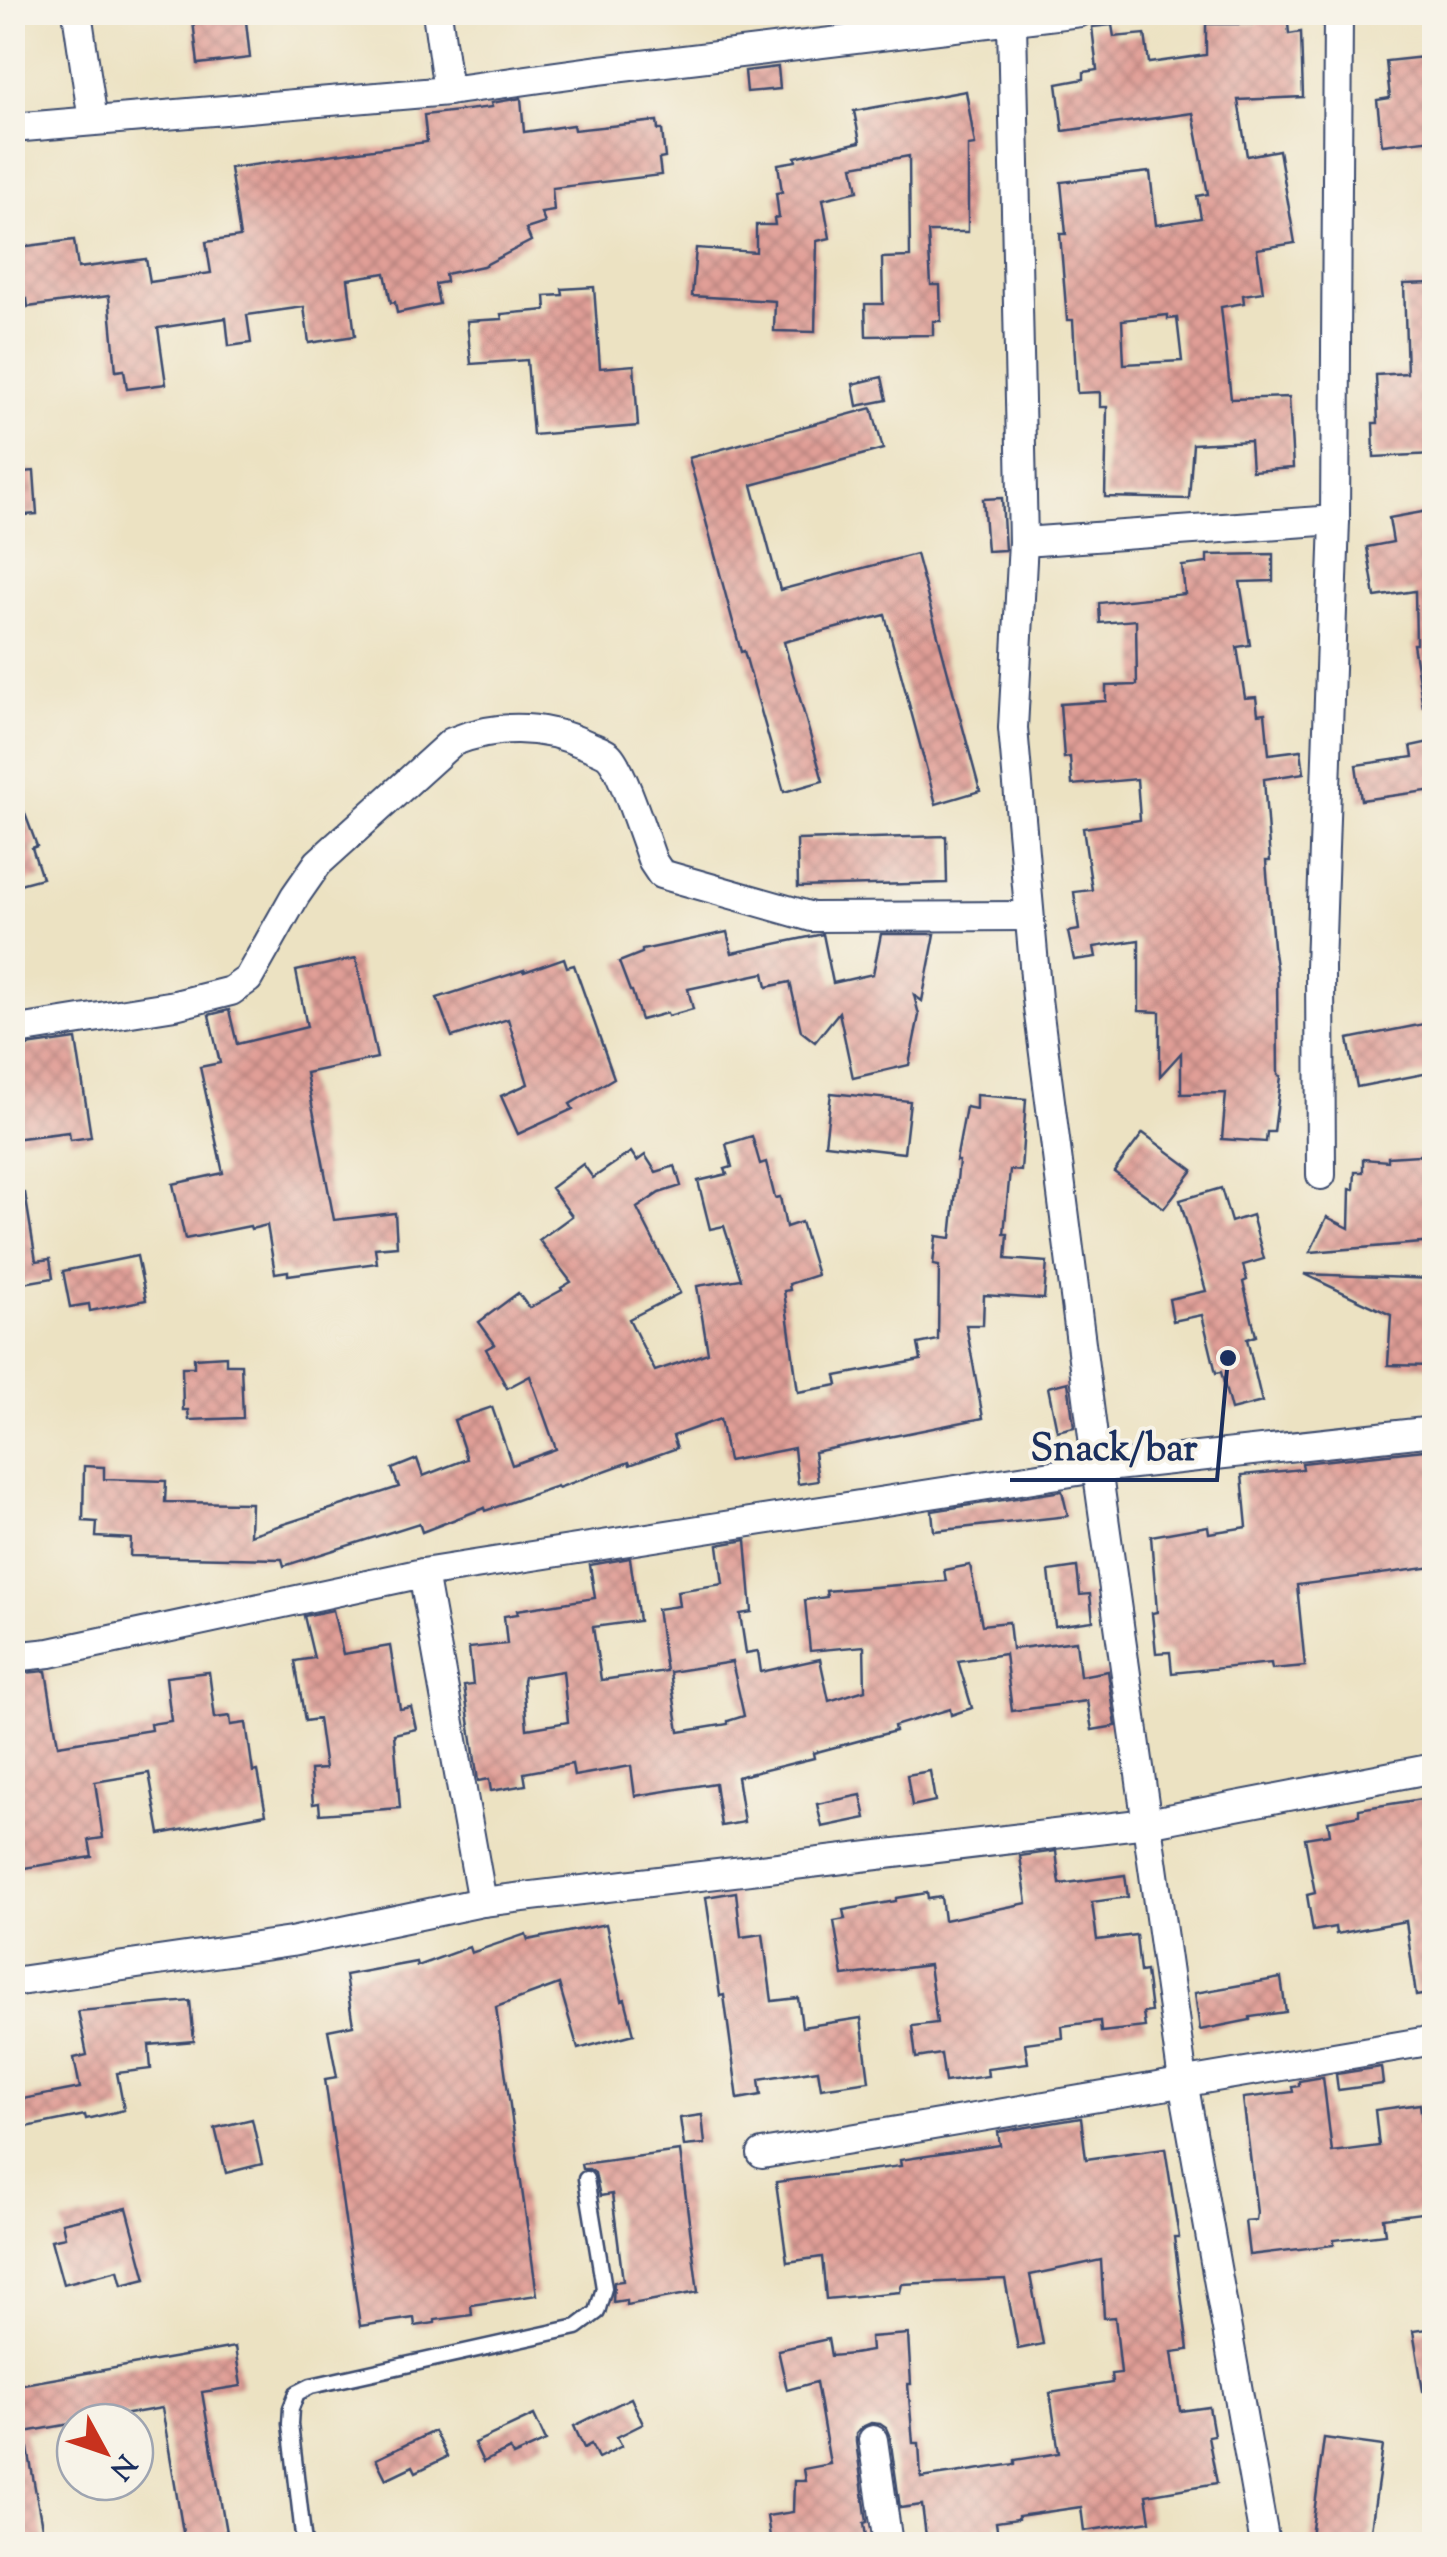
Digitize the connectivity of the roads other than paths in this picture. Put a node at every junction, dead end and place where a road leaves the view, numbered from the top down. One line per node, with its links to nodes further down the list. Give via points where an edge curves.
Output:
1 (77, 12): 7 (street)
2 (437, 12): 6 (street)
3 (1080, 12): 5 (street)
4 (1338, 12): 9 (street)
5 (1012, 22): 6 (street); 10 (street)
6 (448, 91): 7 (street)
7 (93, 121): 8 (street)
8 (12, 128)
9 (1335, 520): 10 (street); 13 (street, via 1320,967)
10 (1023, 542): 11 (street, via 1013,728)
11 (1029, 916): 12 (street, via 812,916 661,874 608,755 535,728 477,732 452,742 318,864 248,980 231,991); 15 (street)
12 (12, 1032)
13 (1321, 1175)
14 (1434, 1431): 15 (street)
15 (1097, 1468): 16 (street); 19 (street)
16 (424, 1574): 17 (street); 20 (street)
17 (12, 1657)
18 (1434, 1768): 19 (street)
19 (1146, 1823): 20 (street); 23 (street)
20 (482, 1902): 21 (street, via 291,1942)
21 (12, 1982)
22 (1434, 2040): 23 (street)
23 (1183, 2082): 24 (street); 29 (street)
24 (762, 2154)
25 (586, 2179): 27 (lane, via 604,2288 597,2312 577,2327 297,2393 290,2424)
26 (873, 2440): 28 (street)
27 (304, 2544)
28 (888, 2544)
29 (1265, 2544)

